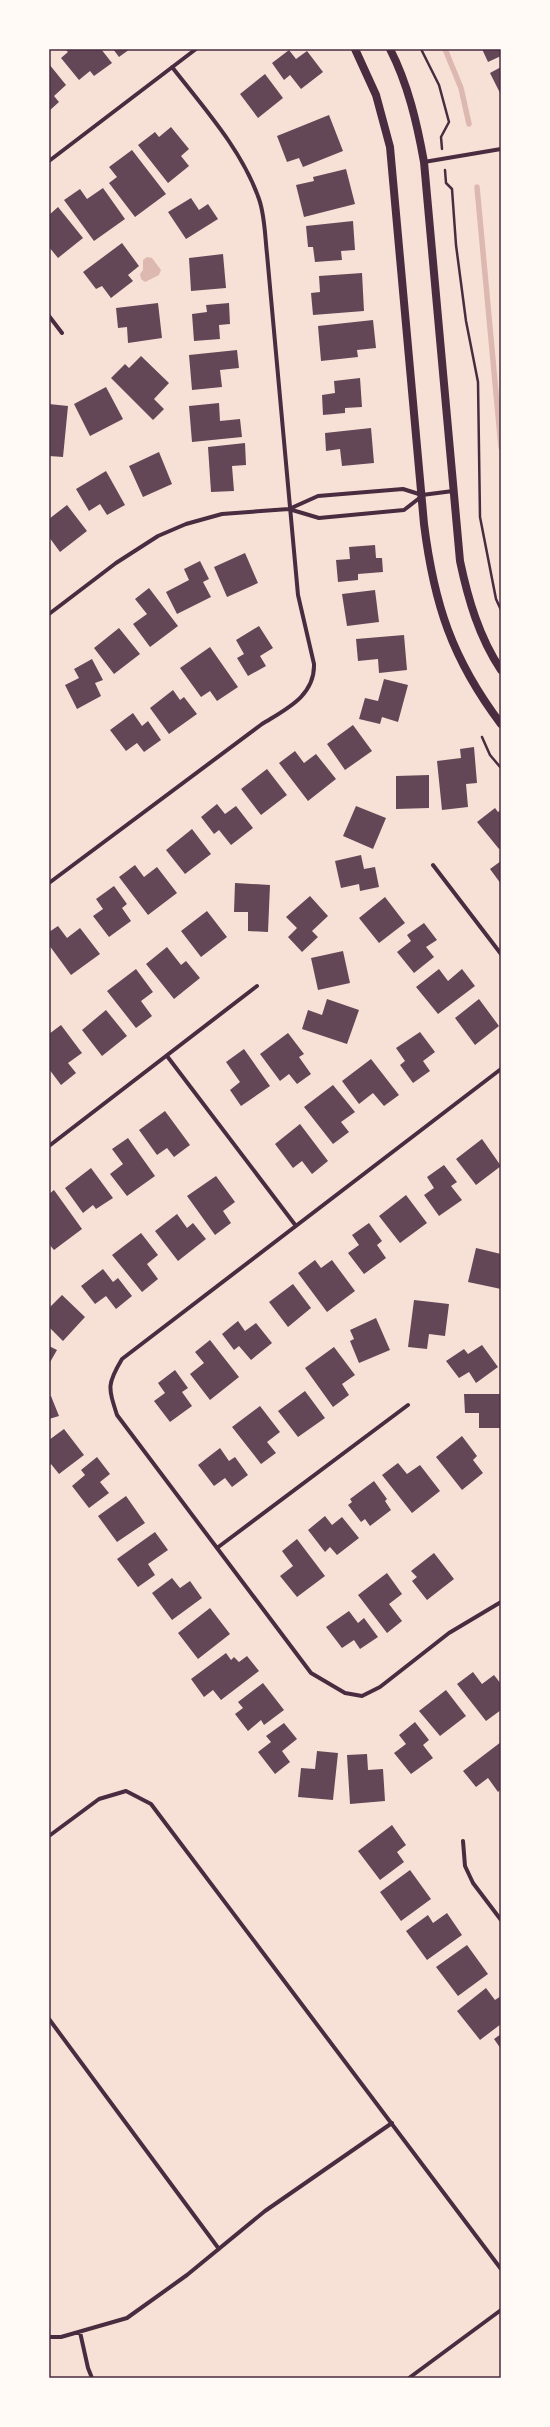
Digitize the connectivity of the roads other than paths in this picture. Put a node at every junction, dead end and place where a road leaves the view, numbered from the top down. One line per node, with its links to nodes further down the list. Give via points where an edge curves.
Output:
1 (196, 49): 4 (street)
2 (355, 49): 11 (main road, via 376,95 390,147)
3 (390, 49): 7 (main road, via 406,87)
4 (172, 67): 6 (street); 12 (street, via 211,116 243,163 260,201 267,254)
5 (501, 149): 7 (street)
6 (49, 161)
7 (424, 162): 10 (main road)
8 (49, 316): 9 (street)
9 (62, 332)
10 (453, 491): 11 (street); 14 (main road, via 460,561 467,593 477,624)
11 (422, 495): 12 (street, via 403,489 318,496); 12 (street, via 404,510 319,518); 15 (main road, via 428,557 442,618 466,673)
12 (289, 509): 13 (street, via 222,514 186,524 158,536 116,563); 17 (street, via 298,595 314,664 312,684 306,693 287,708)
13 (49, 614)
14 (501, 670)
15 (501, 724)
16 (433, 865): 18 (street)
17 (49, 883)
18 (501, 954)
19 (257, 986): 20 (street)
20 (167, 1056): 22 (street); 23 (street)
21 (501, 1069): 23 (street)
22 (49, 1146)
23 (296, 1226): 25 (street, via 122,1359 110,1379 111,1396 117,1415)
24 (408, 1405): 25 (street)
25 (217, 1548): 26 (street, via 311,1673 345,1693 362,1696 380,1687 450,1633)
26 (501, 1602)
27 (49, 1836): 31 (street, via 99,1799 126,1791 151,1804)
28 (463, 1841): 29 (street, via 465,1866 473,1883)
29 (501, 1920)
30 (49, 2019): 32 (street)
31 (392, 2123): 32 (street, via 265,2211); 33 (street)
32 (219, 2249): 35 (street, via 127,2318)
33 (501, 2269)
34 (501, 2310): 38 (street)
35 (80, 2332): 36 (street, via 61,2338); 37 (street)
36 (49, 2337)
37 (92, 2378)
38 (409, 2378)

